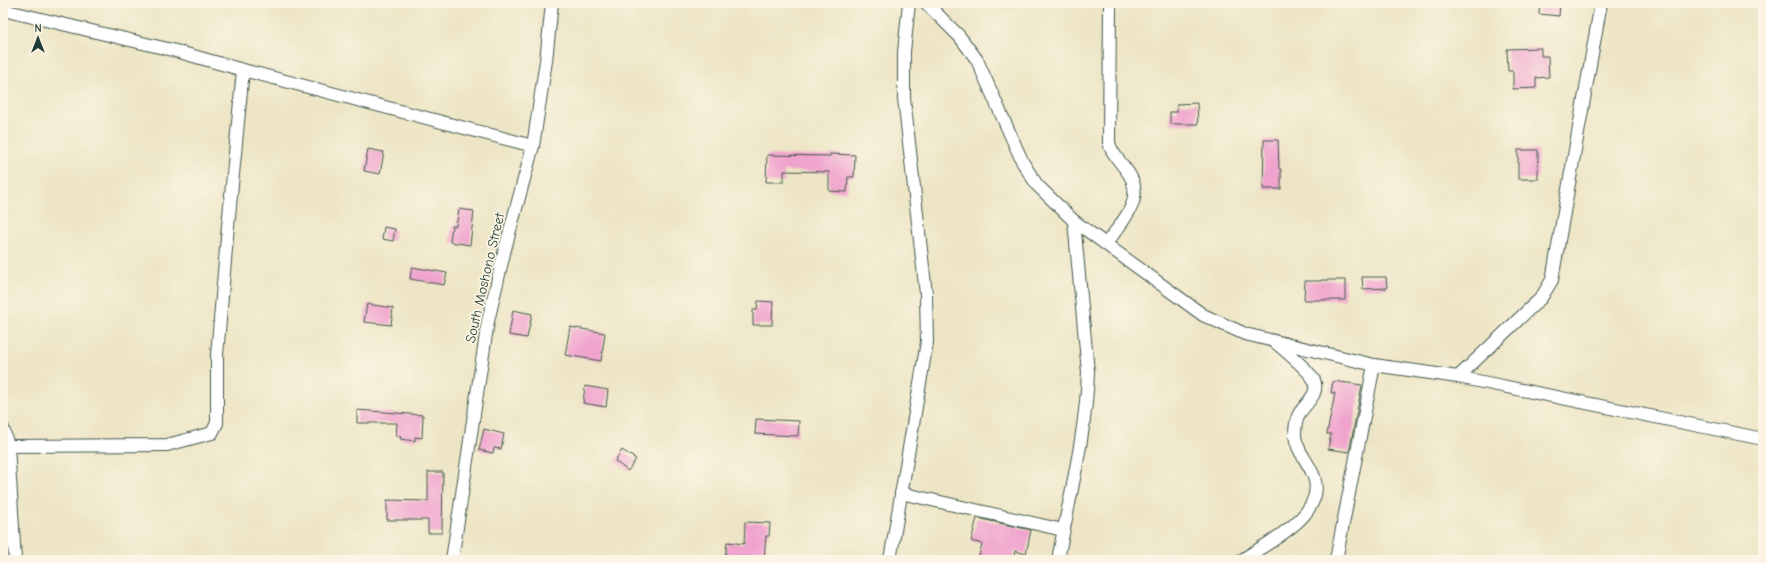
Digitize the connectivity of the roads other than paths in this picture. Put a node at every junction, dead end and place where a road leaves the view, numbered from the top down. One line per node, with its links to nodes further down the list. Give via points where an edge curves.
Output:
1 (552, 3): 8 (street, South Moshono Street)
2 (909, 3): 17 (street, via 904,52 904,98 928,327)
3 (926, 3): 9 (street, via 960,37 977,60 1031,177)
4 (1110, 3): 10 (street, via 1109,143 1112,152 1132,180 1135,193 1130,211)
5 (1601, 3): 13 (street, via 1556,270 1541,298)
6 (3, 10): 7 (street, via 172,50)
7 (243, 70): 8 (street); 16 (street, via 217,355 217,423 212,433 167,445)
8 (533, 146): 20 (street, South Moshono Street, via 488,321)
9 (1074, 221): 10 (street); 18 (street, via 1088,372 1083,421)
10 (1106, 244): 11 (street, via 1203,316 1232,329)
11 (1274, 342): 12 (street); 23 (street, via 1311,376 1315,385 1314,395 1299,415 1295,435 1314,478 1315,498 1306,514 1296,523)
12 (1374, 365): 13 (street); 24 (street)
13 (1458, 377): 15 (street)
14 (3, 428): 16 (street)
15 (1763, 439)
16 (8, 446): 19 (street)
17 (901, 493): 18 (street); 21 (street)
18 (1063, 530): 22 (street)
19 (15, 560)
20 (452, 560)
21 (890, 560)
22 (1058, 560)
23 (1242, 560)
24 (1336, 560)

